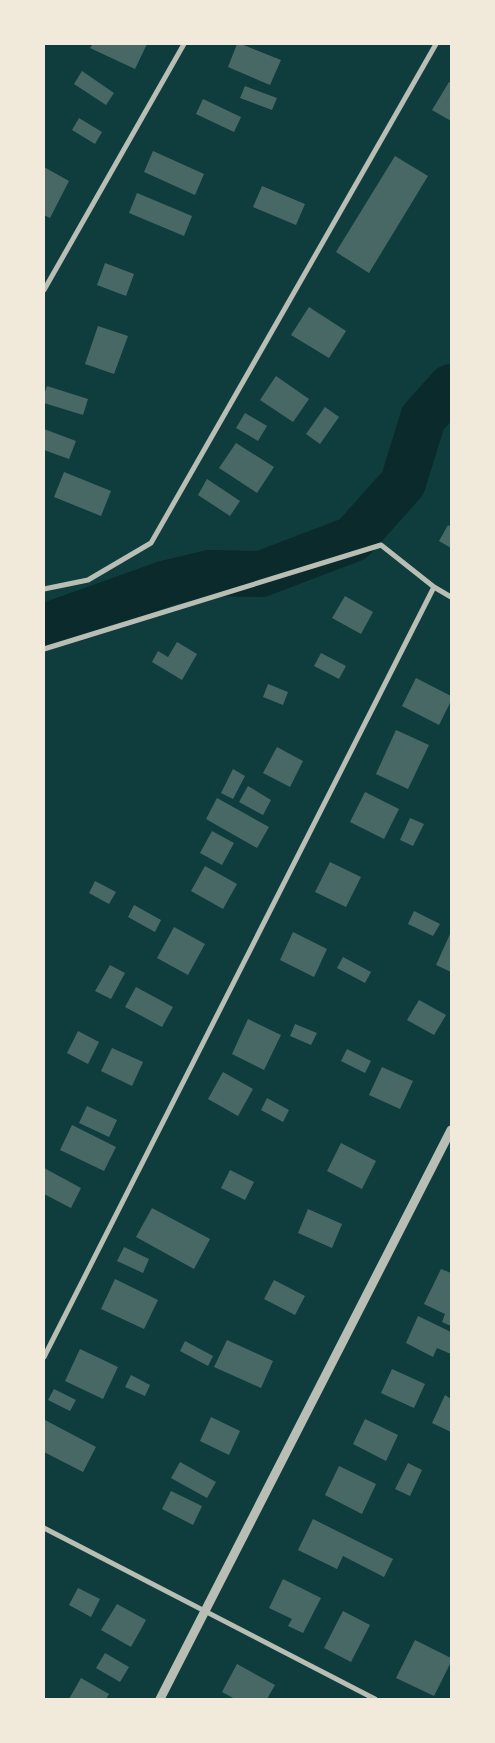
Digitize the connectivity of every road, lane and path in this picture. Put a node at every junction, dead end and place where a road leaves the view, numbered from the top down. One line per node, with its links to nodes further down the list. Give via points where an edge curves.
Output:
1 (184, 44): 3 (street)
2 (436, 44): 5 (street, via 151,543 88,580)
3 (44, 290)
4 (434, 587): 6 (street); 7 (street, via 381,545); 9 (street)
5 (44, 589)
6 (451, 597)
7 (44, 649)
8 (451, 1130): 11 (street)
9 (44, 1357)
10 (44, 1528): 11 (street)
11 (206, 1611): 12 (street); 13 (street)
12 (160, 1699)
13 (375, 1699)

